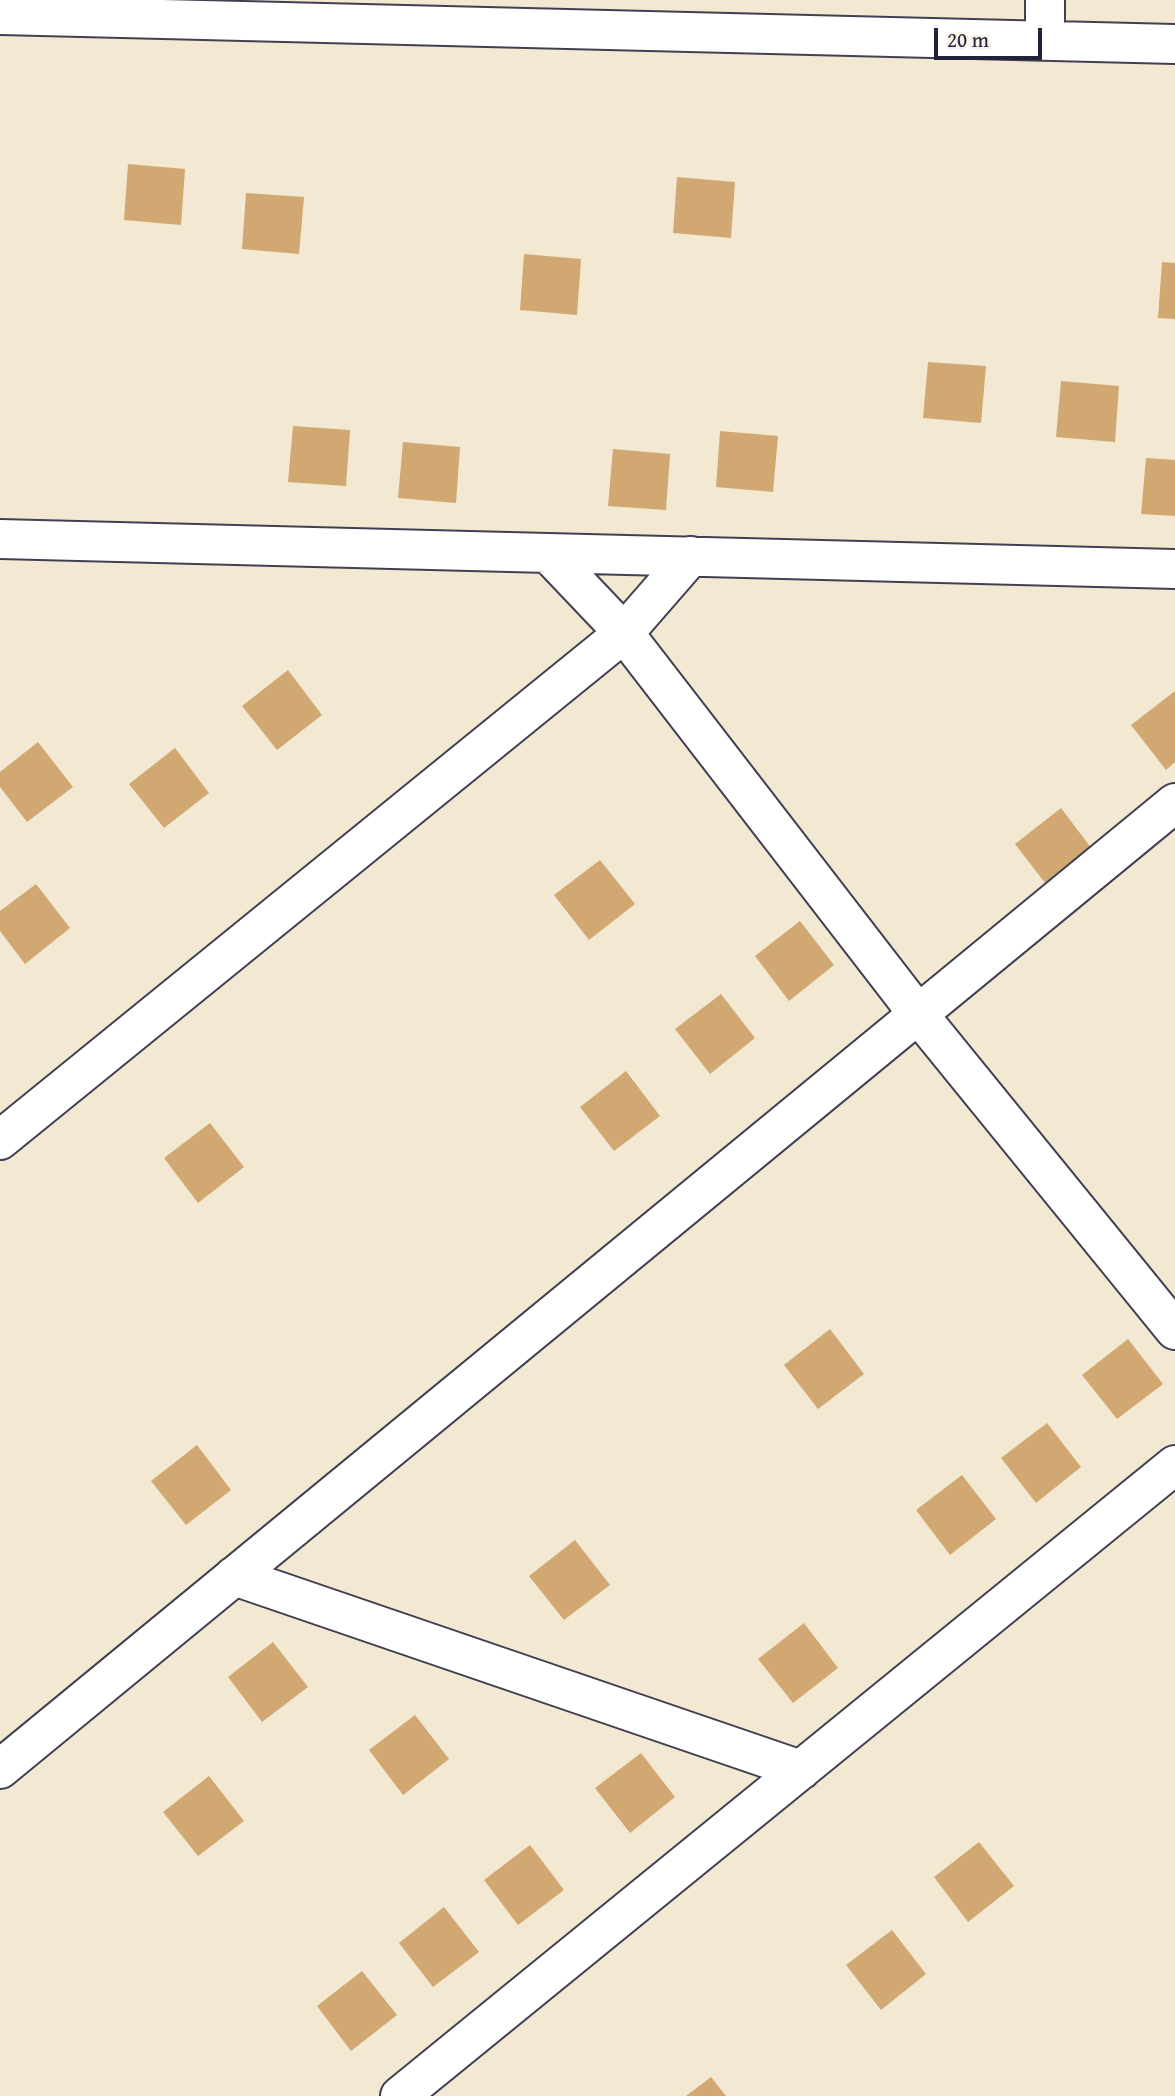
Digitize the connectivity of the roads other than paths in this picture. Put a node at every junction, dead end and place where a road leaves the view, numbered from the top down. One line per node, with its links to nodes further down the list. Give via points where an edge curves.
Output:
1 (1045, 0): 3 (lane)
2 (0, 15): 3 (lane)
3 (1045, 40): 4 (lane)
4 (1175, 44)
5 (0, 539): 6 (lane)
6 (548, 553): 7 (lane); 9 (lane)
7 (691, 556): 8 (lane); 9 (lane)
8 (1175, 569)
9 (624, 633): 11 (lane); 12 (lane)
10 (1175, 803): 11 (lane)
11 (918, 1014): 13 (lane); 15 (lane)
12 (0, 1140)
13 (1175, 1330)
14 (1175, 1465): 17 (lane)
15 (234, 1576): 16 (lane); 17 (lane)
16 (0, 1769)
17 (801, 1770): 18 (lane)
18 (400, 2096)

